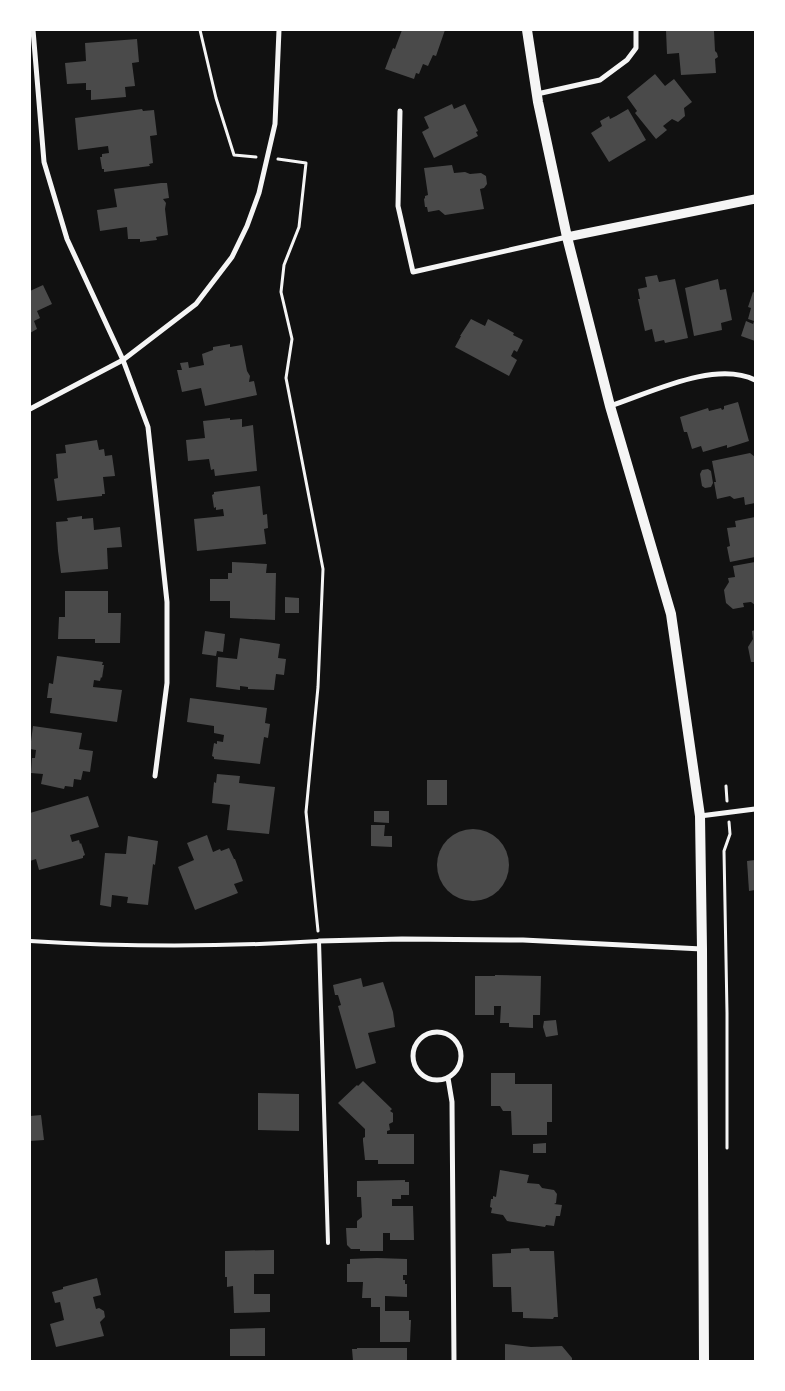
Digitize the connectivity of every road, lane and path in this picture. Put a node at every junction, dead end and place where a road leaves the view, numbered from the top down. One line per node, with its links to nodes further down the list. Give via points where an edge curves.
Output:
1 (33, 30): 11 (street, via 44,162 67,239)
2 (200, 30): 8 (path, via 234,155)
3 (279, 30): 8 (street, via 275,124)
4 (527, 30): 6 (main road)
5 (636, 30): 6 (street, via 636,48 627,60 600,80)
6 (536, 94): 10 (main road)
7 (400, 111): 10 (street, via 398,206 413,272)
8 (267, 157): 11 (street, via 259,193 232,257 196,304); 21 (path, via 306,163 299,227 284,265 281,292 292,339 286,378 323,569 318,687 306,812)
9 (755, 199): 10 (street)
10 (567, 237): 13 (main road)
11 (123, 360): 14 (street); 15 (street, via 148,426 167,602 167,684)
12 (755, 380): 13 (street, via 723,373 694,377)
13 (610, 406): 19 (main road, via 671,614)
14 (30, 410)
15 (155, 776)
16 (726, 786): 18 (path)
17 (755, 809): 18 (street)
18 (728, 812): 19 (street); 24 (path, via 730,834 724,851)
19 (700, 816): 22 (main road)
20 (30, 940): 21 (lane, via 80,944 238,946)
21 (319, 941): 22 (street, via 523,940); 25 (lane)
22 (702, 948): 27 (main road)
23 (448, 1078): 23 (street, via 462,1059 458,1043 445,1033 422,1036 413,1049 418,1072 432,1080); 26 (street, via 452,1102)
24 (727, 1148)
25 (328, 1243)
26 (454, 1361)
27 (704, 1361)

